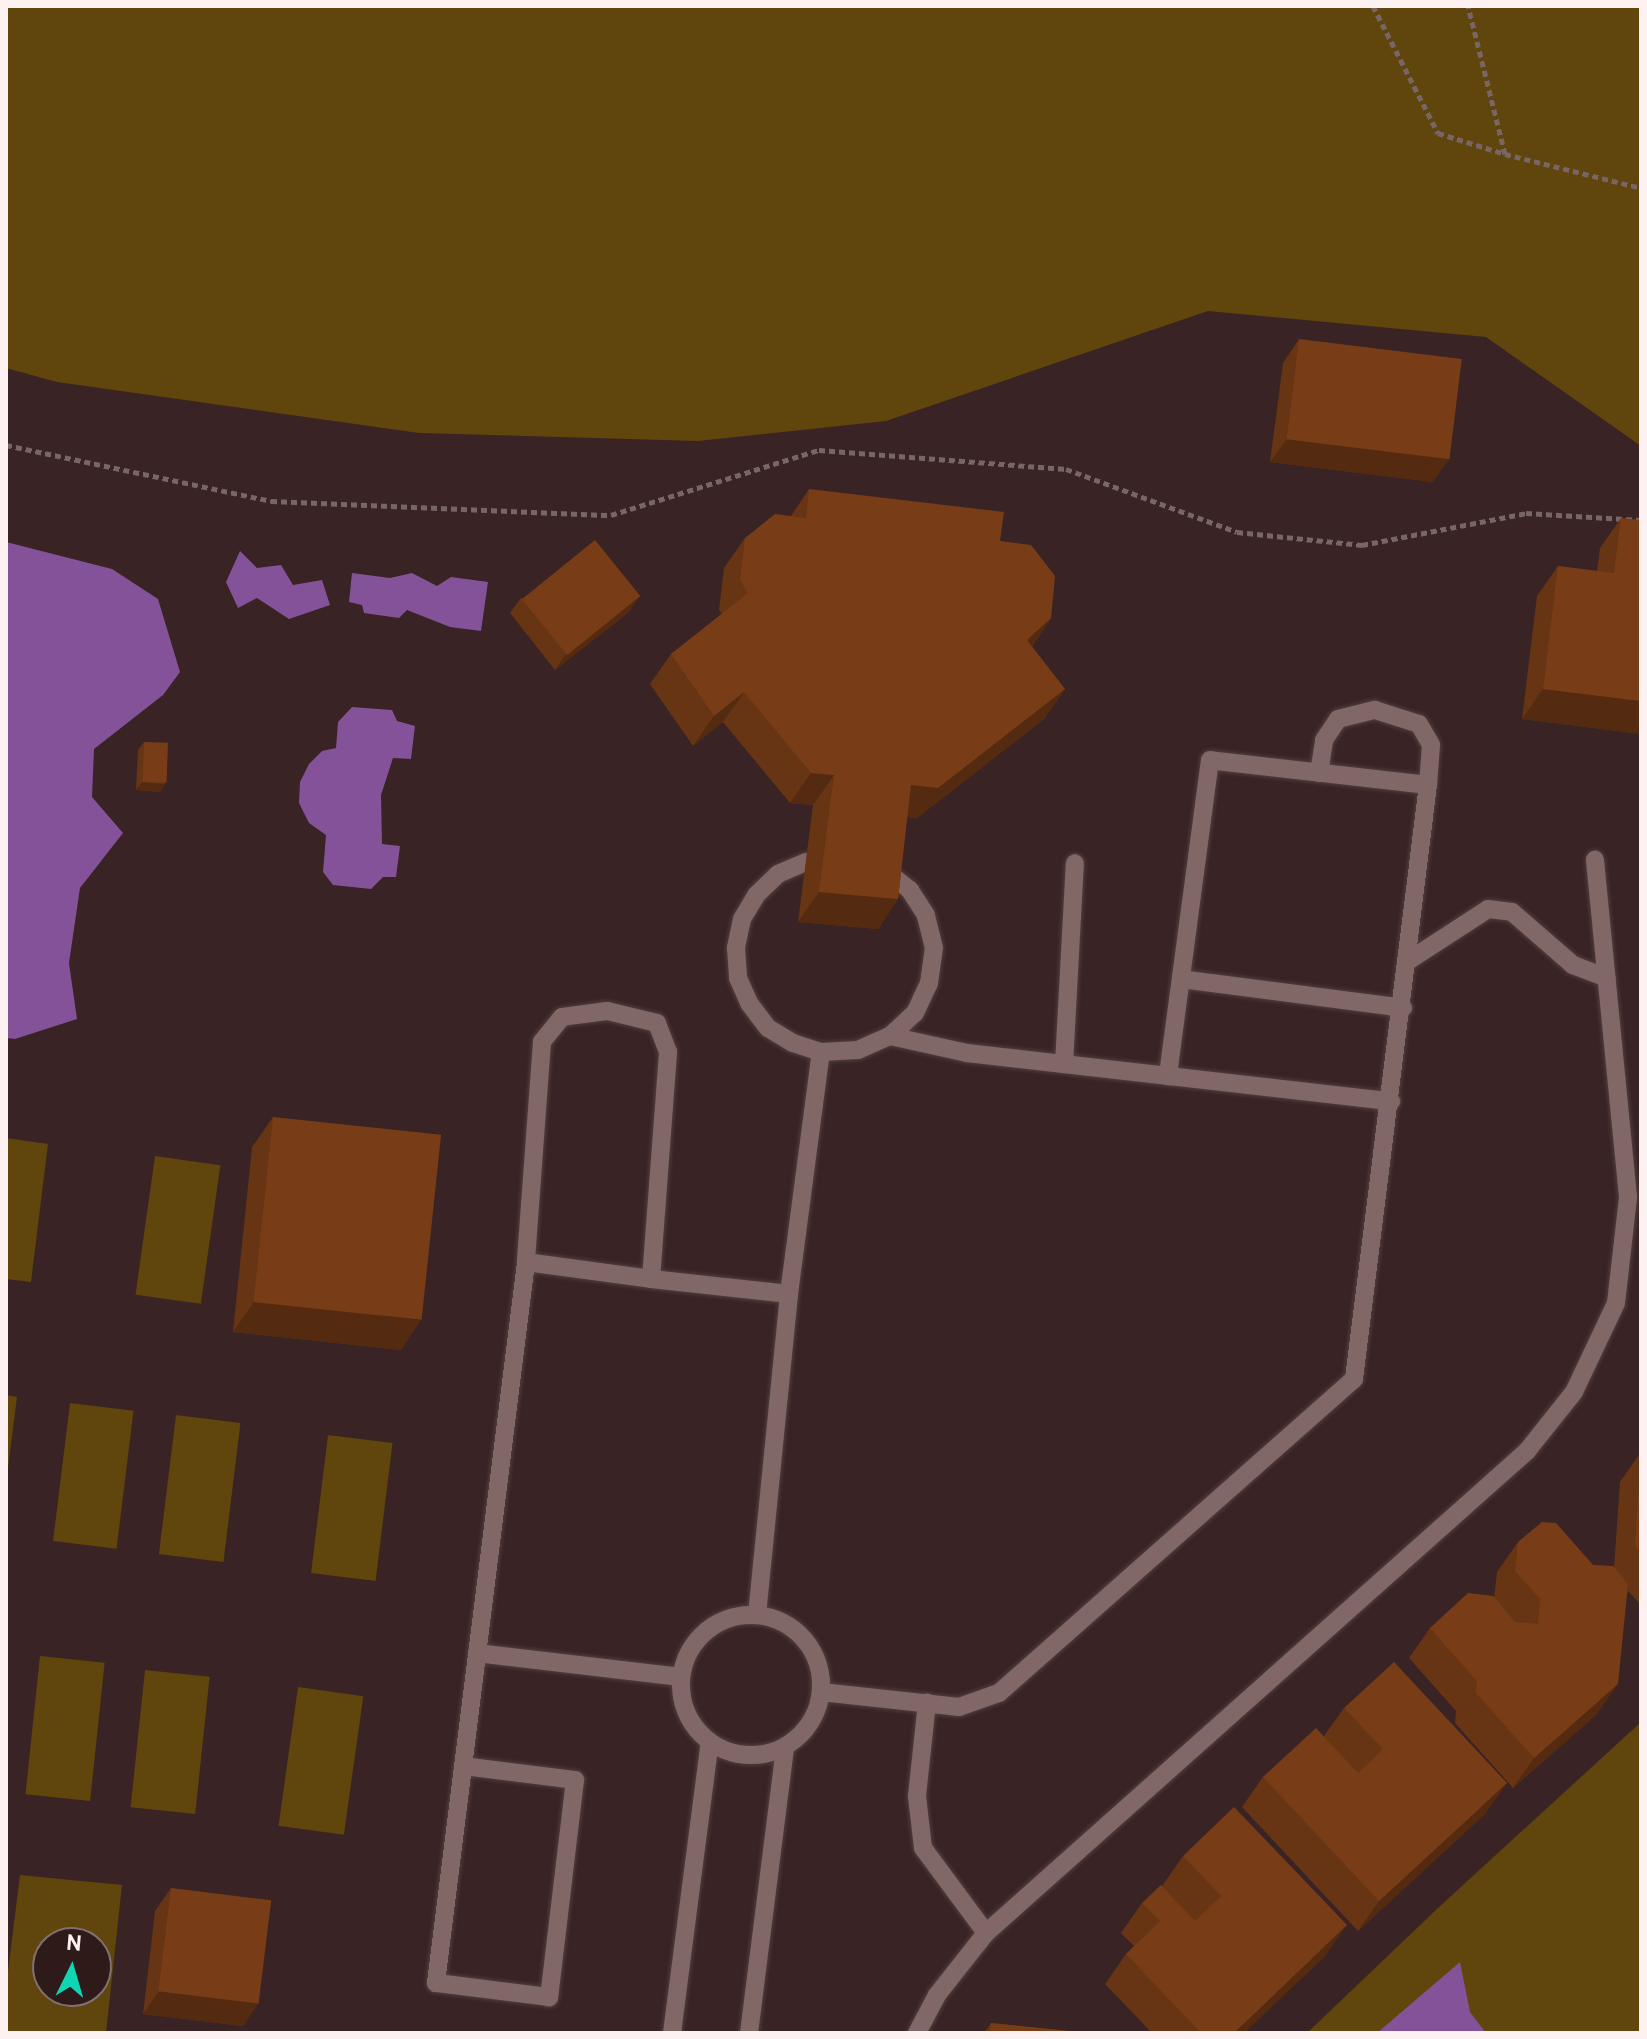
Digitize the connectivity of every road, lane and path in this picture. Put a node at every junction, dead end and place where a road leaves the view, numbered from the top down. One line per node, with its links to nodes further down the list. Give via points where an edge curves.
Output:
1 (1373, 6): 3 (path, via 1438,133)
2 (1468, 6): 3 (path)
3 (1505, 154): 4 (path)
4 (1641, 188)
5 (6, 445): 6 (path, via 271,501 611,515 819,450 1066,469 1237,532 1362,545 1526,513)
6 (1641, 520)
7 (1319, 773): 8 (lane); 8 (lane, via 1324,740 1338,719 1375,710 1419,724 1431,745); 15 (lane, via 1210,760)
8 (1428, 785): 13 (lane)
9 (1595, 860): 14 (lane)
10 (806, 862): 18 (lane, via 778,874 742,919 736,948 738,978 768,1028)
11 (1075, 863): 19 (lane)
12 (884, 870): 17 (lane, via 910,890 926,915 934,948 929,983 915,1013)
13 (1408, 961): 14 (lane, via 1488,909 1512,912 1573,965); 16 (lane)
14 (1607, 978): 33 (lane, via 1628,1197 1616,1303 1574,1392 1527,1451)
15 (1181, 979): 16 (lane); 20 (lane)
16 (1403, 1008): 21 (lane)
17 (890, 1036): 18 (lane, via 858,1050); 19 (lane, via 967,1053)
18 (821, 1052): 24 (lane)
19 (1064, 1064): 20 (lane)
20 (1168, 1076): 21 (lane)
21 (1391, 1101): 29 (lane, via 1354,1379 999,1693 959,1707)
22 (526, 1262): 23 (lane); 23 (lane, via 542,1042 562,1017 607,1011 657,1023 668,1052); 26 (lane)
23 (651, 1279): 24 (lane)
24 (789, 1294): 25 (lane)
25 (757, 1615): 27 (lane, via 715,1624 698,1639); 28 (lane, via 779,1620 812,1649)
26 (477, 1653): 27 (lane); 32 (lane)
27 (681, 1677): 30 (lane, via 686,1714)
28 (821, 1692): 29 (lane); 31 (lane, via 803,1733)
29 (927, 1703): 33 (lane, via 917,1796 923,1848)
30 (710, 1742): 31 (lane, via 746,1755); 34 (lane)
31 (785, 1747): 35 (lane)
32 (463, 1766): 32 (lane, via 436,1983 549,1997 575,1780)
33 (986, 1933): 36 (lane, via 937,1995)
34 (672, 2033)
35 (749, 2033)
36 (917, 2033)

